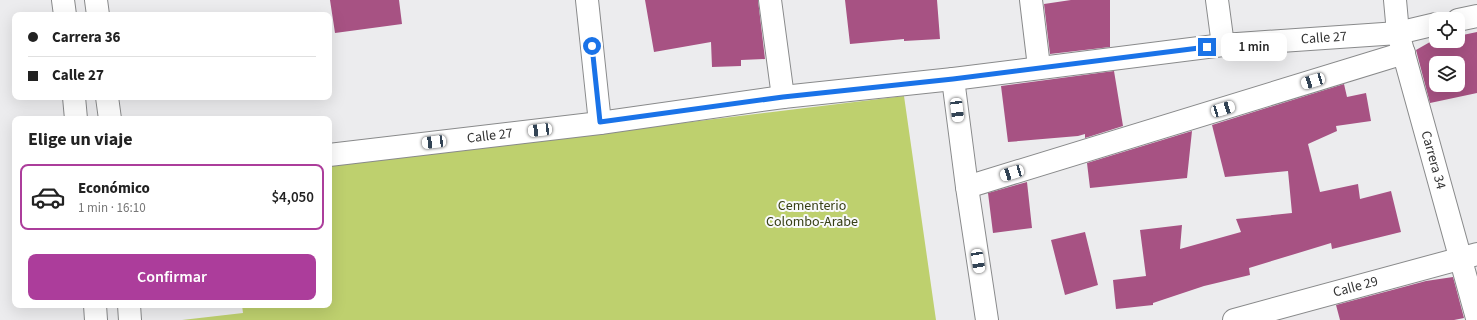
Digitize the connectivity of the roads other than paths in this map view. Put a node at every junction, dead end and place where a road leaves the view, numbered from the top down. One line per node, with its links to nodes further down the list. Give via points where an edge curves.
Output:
1 (63, 0): 8 (street)
2 (96, 0): 9 (street)
3 (587, 0): 23 (street)
4 (770, 0): 18 (street)
5 (1031, 0): 16 (street)
6 (1216, 0): 14 (street)
7 (1395, 0): 13 (street, Carrera 34)
8 (65, 12)
9 (98, 12)
10 (1477, 16): 11 (street)
11 (1465, 19)
12 (1429, 26): 13 (street, Calle 27)
13 (1398, 33): 14 (street, Calle 27); 15 (street, Carrera 34)
14 (1223, 45): 16 (street, Calle 27)
15 (1404, 53): 25 (street); 26 (street, Carrera 34)
16 (1039, 67): 17 (street, Calle 27)
17 (953, 79): 18 (street, Calle 27); 25 (street)
18 (783, 97): 23 (street, Calle 27)
19 (74, 100): 21 (street)
20 (107, 100): 22 (street)
21 (76, 116)
22 (110, 116)
23 (600, 122): 24 (street, Calle 27)
24 (332, 155)
25 (967, 187): 32 (street)
26 (1469, 256): 29 (street, Carrera 34); 33 (street, Calle 29)
27 (95, 308): 30 (street)
28 (129, 308): 31 (street)
29 (1477, 318)
30 (96, 320)
31 (130, 320)
32 (987, 320)
33 (1234, 320)

